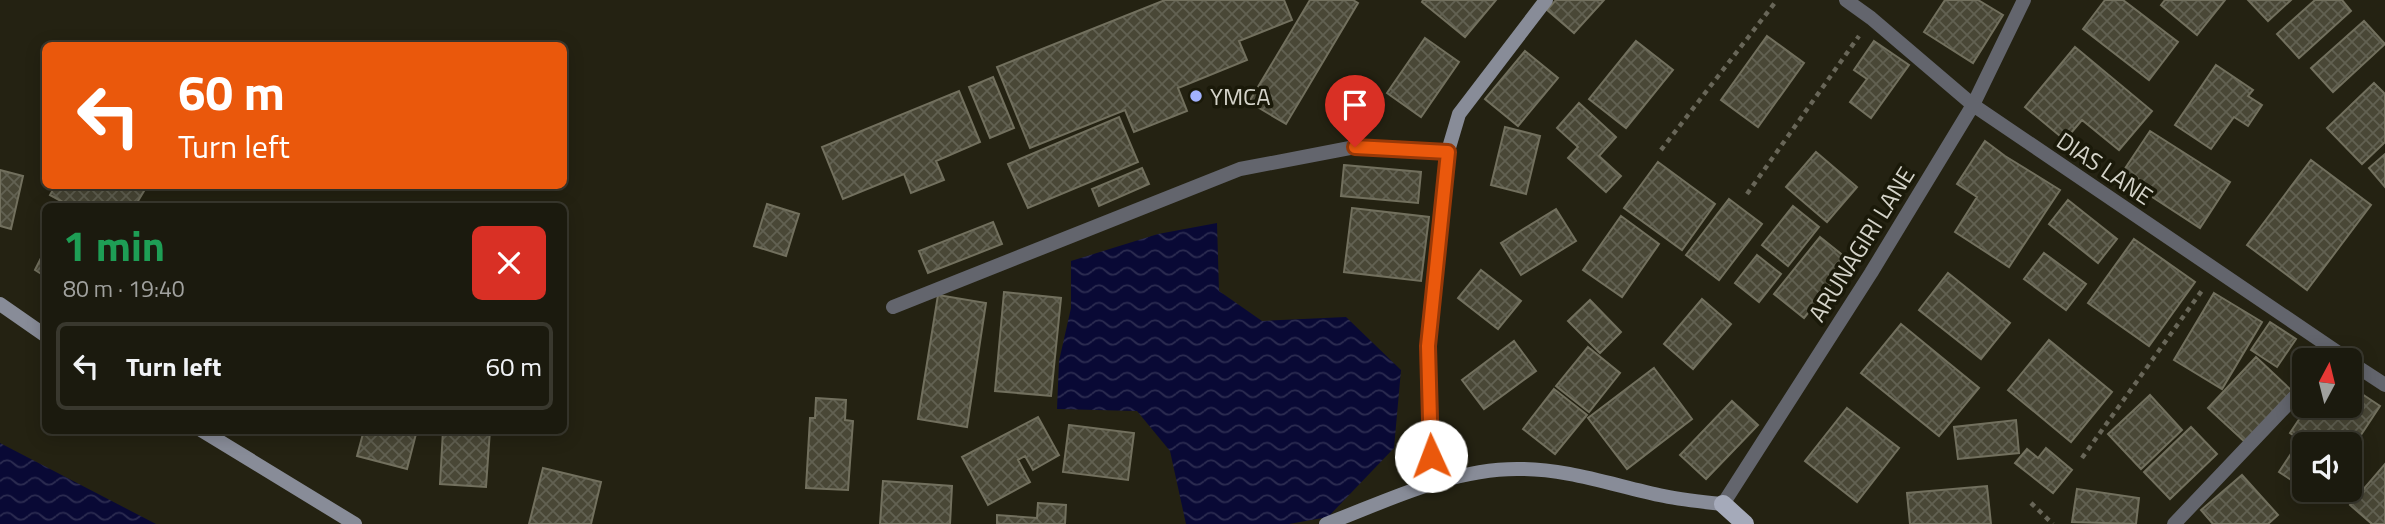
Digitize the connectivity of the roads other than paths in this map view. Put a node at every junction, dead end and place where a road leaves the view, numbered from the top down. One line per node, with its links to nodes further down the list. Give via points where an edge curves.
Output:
1 (1546, 0): 5 (main road, via 1460,114)
2 (1846, 0): 4 (street, DIAS LANE)
3 (2024, 0): 4 (street, ARUNAGIRI LANE)
4 (1973, 105): 9 (street, DIAS LANE); 15 (street, ARUNAGIRI LANE)
5 (1448, 152): 7 (street, via 1355,147 1240,169); 14 (main road, via 1428,346)
6 (0, 304): 8 (main road)
7 (893, 307)
8 (42, 333)
9 (2325, 348)
10 (2362, 371): 11 (street, DIAS LANE)
11 (2385, 385)
12 (2292, 400): 19 (street)
13 (208, 434): 16 (main road)
14 (1432, 483): 15 (main road, via 1481,471 1550,470); 17 (main road)
15 (1723, 505): 18 (main road)
16 (355, 524)
17 (1326, 524)
18 (1745, 524)
19 (2174, 524)

